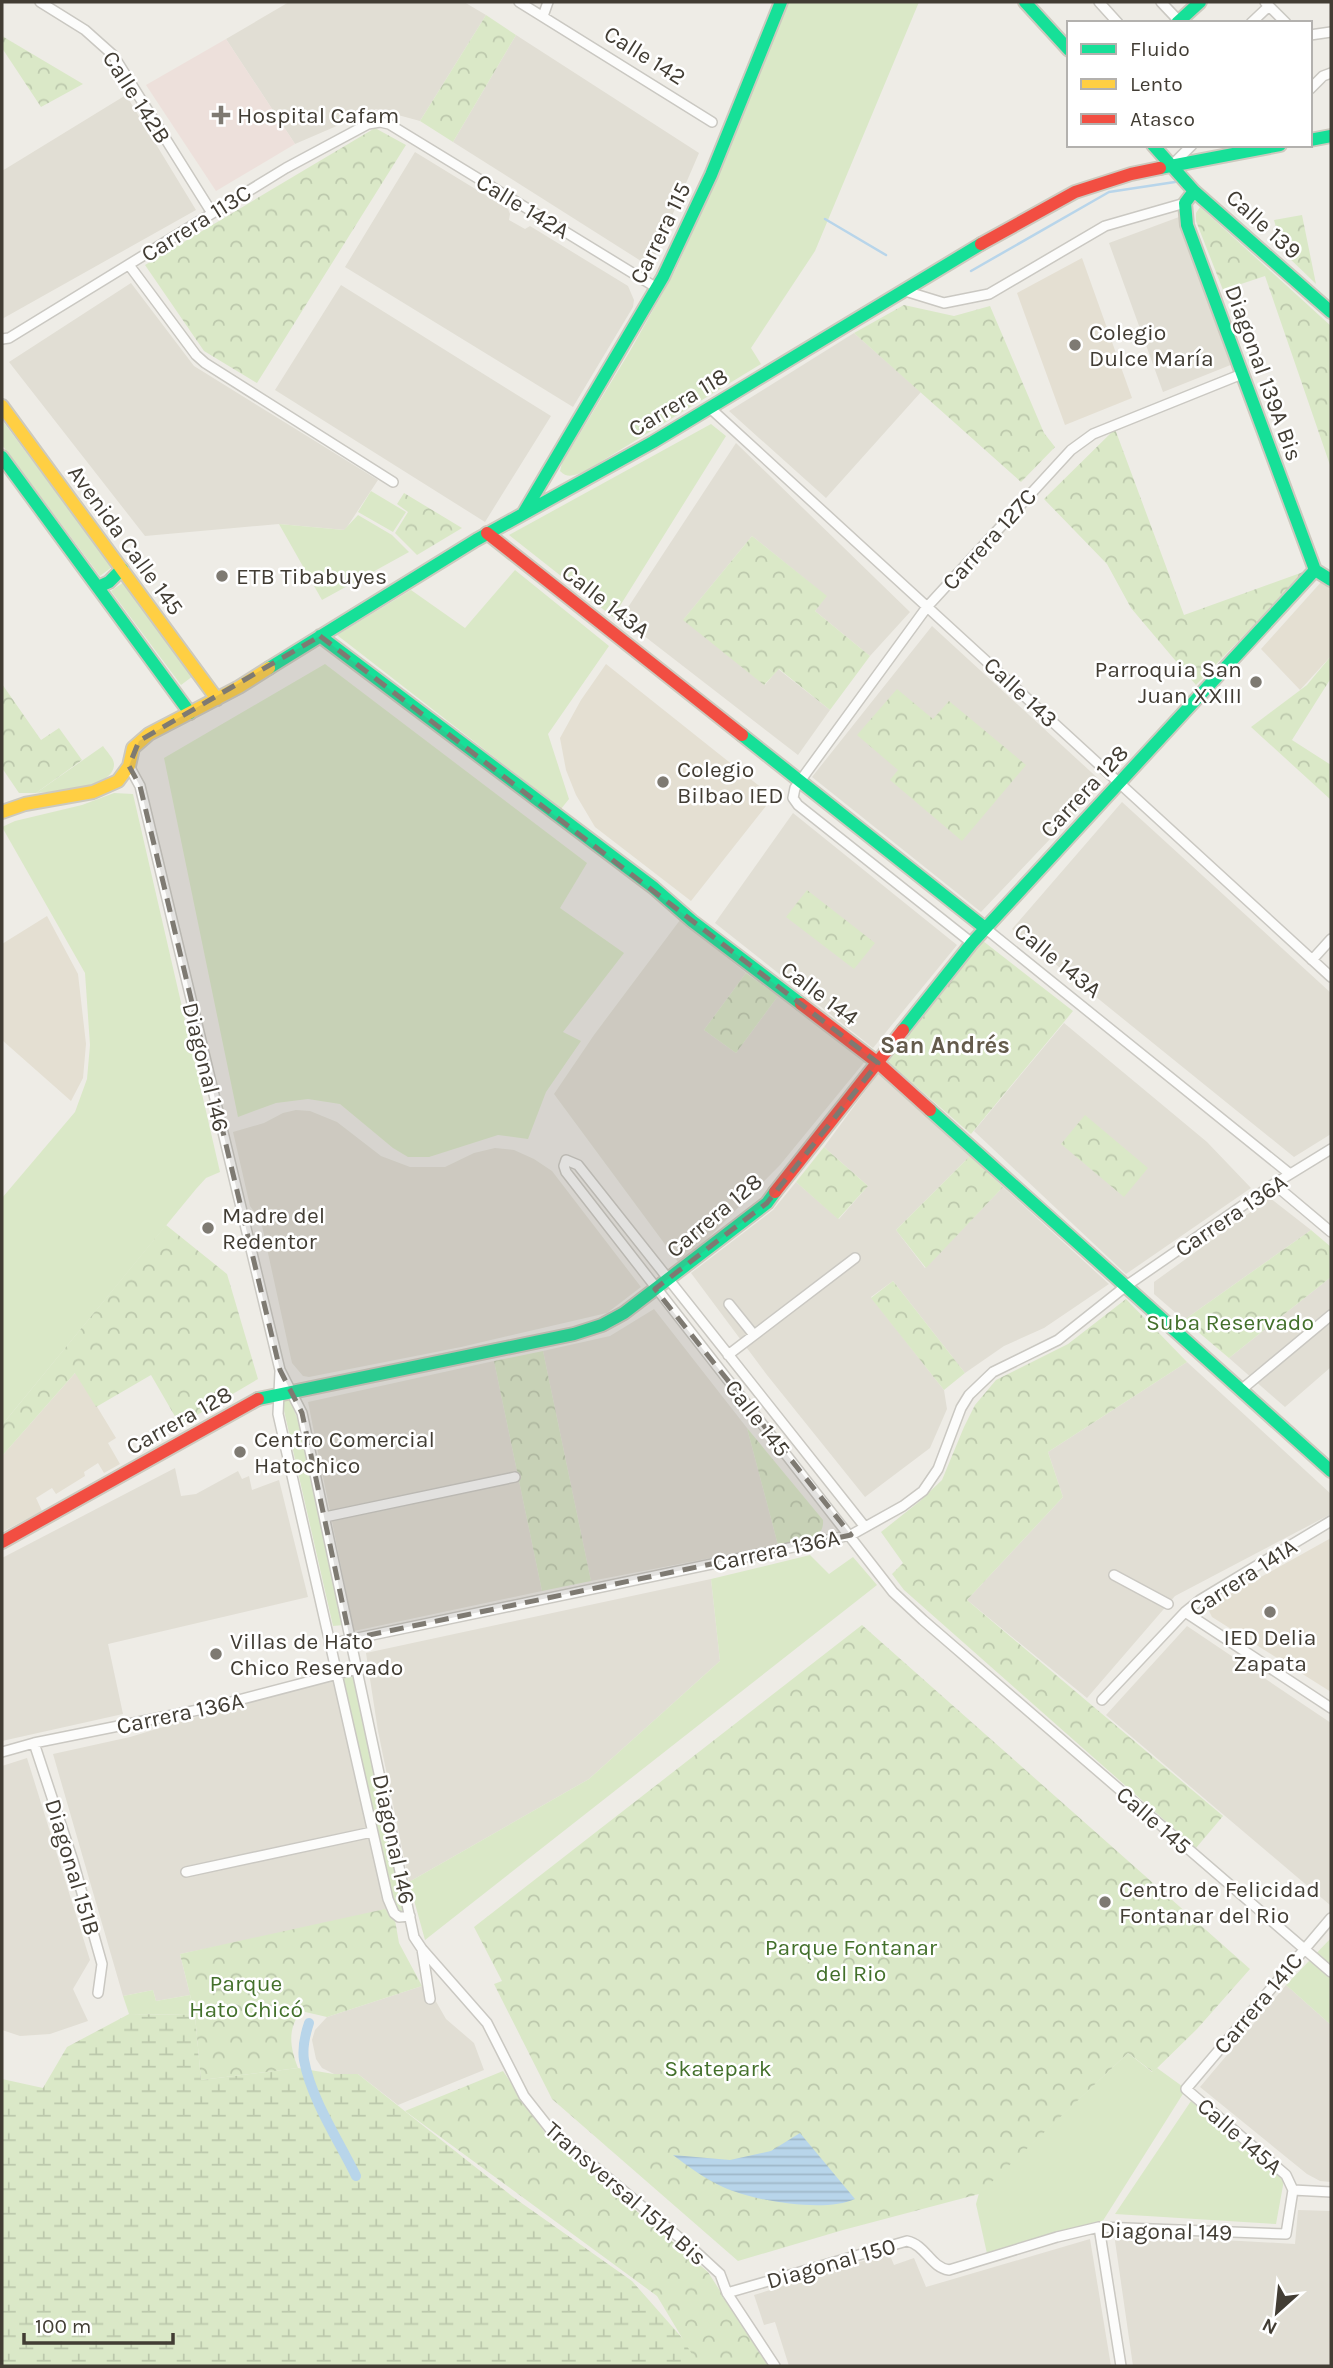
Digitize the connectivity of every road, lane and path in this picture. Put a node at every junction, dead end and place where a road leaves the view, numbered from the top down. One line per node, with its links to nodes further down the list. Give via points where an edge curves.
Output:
1 (40, 2): 31 (street, Calle 142B, via 85,30 113,55)
2 (519, 2): 10 (street, Calle 142)
3 (548, 2): 10 (street)
4 (781, 2): 33 (street, Carrera 115, via 712,173)
5 (1025, 2): 18 (street)
6 (1100, 2): 11 (street)
7 (1161, 2): 12 (street)
8 (1200, 2): 13 (street)
9 (1267, 4): 14 (street); 15 (street)
10 (543, 16): 21 (street, Calle 142)
11 (1116, 21)
12 (1177, 21)
13 (1179, 21)
14 (1253, 21)
15 (1284, 21)
16 (1331, 32): 17 (street)
17 (1312, 35)
18 (1067, 48)
19 (1331, 73): 20 (street)
20 (1312, 87)
21 (712, 121)
22 (389, 124): 31 (street, Carrera 113C, via 369,124); 33 (street, Calle 142A)
23 (1331, 136): 24 (street)
24 (1312, 140)
25 (1155, 147): 28 (street, Calle 139)
26 (1190, 147): 28 (street)
27 (1264, 147): 28 (street, Carrera 118)
28 (1171, 166): 29 (street, Calle 139); 34 (street, Carrera 118, via 1075,191)
29 (1194, 191): 30 (street); 35 (street, Calle 139)
30 (1185, 203): 34 (street, via 1105,226 989,294 944,303); 38 (street, Diagonal 139A Bis, via 1187,225)
31 (212, 213): 32 (street, Carrera 113C)
32 (129, 265): 36 (street, Carrera 113C); 43 (street, via 195,355)
33 (657, 288): 42 (street, Carrera 115)
34 (905, 291): 40 (street, Carrera 118)
35 (1331, 312)
36 (5, 338): 37 (street, Carrera 113C)
37 (2, 348)
38 (1242, 374): 48 (street, Diagonal 139A Bis); 51 (street, Carrera 127C, via 1082,440)
39 (2, 406): 47 (street, Avenida Calle 145)
40 (710, 408): 44 (street, Carrera 118); 51 (street, Calle 143)
41 (2, 457): 50 (street)
42 (549, 470): 44 (street, via 554,483); 45 (street, Carrera 115)
43 (393, 482)
44 (567, 489): 45 (street, Carrera 118)
45 (523, 514): 46 (street, Carrera 118)
46 (487, 533): 52 (street, Carrera 118); 56 (street, Calle 143A)
47 (122, 569): 50 (street); 53 (street, Avenida Calle 145)
48 (1315, 570): 49 (street); 57 (street, Carrera 128)
49 (1331, 580)
50 (98, 587): 54 (street)
51 (927, 607): 56 (street, Carrera 127C); 57 (street, Calle 143)
52 (320, 636): 53 (street, Carrera 118); 64 (street, Calle 144)
53 (216, 699): 54 (street)
54 (190, 713): 55 (street, via 139,741)
55 (129, 766): 58 (street, via 118,781 106,787); 77 (street, Diagonal 146, via 140,786)
56 (799, 780): 59 (street, Calle 143A); 61 (street, via 793,793 798,805)
57 (1120, 783): 59 (street, Carrera 128); 62 (street, Calle 143)
58 (2, 812)
59 (985, 928): 61 (street, Carrera 128); 66 (street, Calle 143A)
60 (1331, 939): 62 (street)
61 (972, 943): 64 (street, Carrera 128)
62 (1312, 960): 63 (street, Calle 143)
63 (1331, 977)
64 (878, 1063): 70 (street, Carrera 128, via 767,1203); 71 (street, Calle 144)
65 (1331, 1149): 66 (street, Carrera 136A)
66 (1290, 1174): 67 (street, Carrera 136A)
67 (1274, 1184): 68 (street); 71 (street, Carrera 136A)
68 (1331, 1232)
69 (855, 1258): 75 (street)
70 (668, 1280): 72 (street, Carrera 128); 72 (street, Calle 145, via 578,1164 566,1160 566,1172); 76 (street, Calle 145)
71 (1126, 1286): 78 (street, Calle 144); 85 (street, Carrera 136A, via 1058,1340 1003,1366 980,1383 961,1408 931,1481 914,1499)
72 (656, 1289): 79 (street, Carrera 128, via 613,1320 591,1329); 86 (street, Calle 145)
73 (729, 1304): 75 (street)
74 (1331, 1315): 78 (street)
75 (754, 1335): 76 (street)
76 (728, 1355): 85 (street, Calle 145)
77 (280, 1370): 79 (street, Diagonal 146); 80 (street, Diagonal 146)
78 (1241, 1390): 81 (street, Calle 144)
79 (293, 1392): 80 (street, Carrera 128); 83 (street, Diagonal 146, via 302,1413)
80 (278, 1394): 87 (street, Carrera 128, via 255,1402); 92 (street, Diagonal 146, via 278,1414)
81 (1331, 1471)
82 (515, 1477): 83 (street)
83 (325, 1517): 91 (street, Diagonal 146)
84 (1331, 1521): 90 (street, Carrera 141A)
85 (865, 1527): 86 (street, Carrera 136A)
86 (851, 1535): 91 (street, Carrera 136A); 103 (street, Calle 145, via 894,1592 923,1620)
87 (2, 1542)
88 (1114, 1575): 89 (street)
89 (1168, 1604)
90 (1185, 1612): 95 (street, Carrera 141A); 96 (street)
91 (350, 1639): 92 (street, Carrera 136A); 93 (street, Diagonal 146)
92 (329, 1643): 94 (street, Diagonal 146)
93 (357, 1669): 94 (street, Carrera 136A); 101 (street, Diagonal 146)
94 (336, 1675): 97 (street, Carrera 136A, via 208,1708); 99 (street, Diagonal 146)
95 (1102, 1700)
96 (1331, 1708)
97 (34, 1743): 98 (street, Carrera 136A); 106 (street, Diagonal 151B, via 102,1964)
98 (2, 1752)
99 (372, 1832): 100 (street); 101 (street, Diagonal 146, via 390,1905 399,1917)
100 (186, 1872)
101 (410, 1916): 104 (street, Transversal 151A Bis)
102 (1331, 1918): 103 (street, Carrera 141C)
103 (1303, 1949): 105 (street, Calle 145); 108 (street, Carrera 141C)
104 (422, 1950): 107 (street); 113 (street, Transversal 151A Bis, via 487,2023 524,2096 542,2120 720,2274)
105 (1331, 1972)
106 (98, 1993)
107 (430, 1999)
108 (1186, 2089): 109 (street, Calle 145A, via 1280,2168)
109 (1293, 2190): 110 (street, Calle 145A); 111 (street, Diagonal 149, via 1286,2234)
110 (1331, 2192)
111 (1099, 2227): 112 (street, Diagonal 149, via 949,2270 940,2269); 115 (street)
112 (930, 2259): 113 (street, Diagonal 150, via 907,2241)
113 (727, 2293): 114 (street, Transversal 151A Bis)
114 (775, 2366)
115 (1121, 2366)

